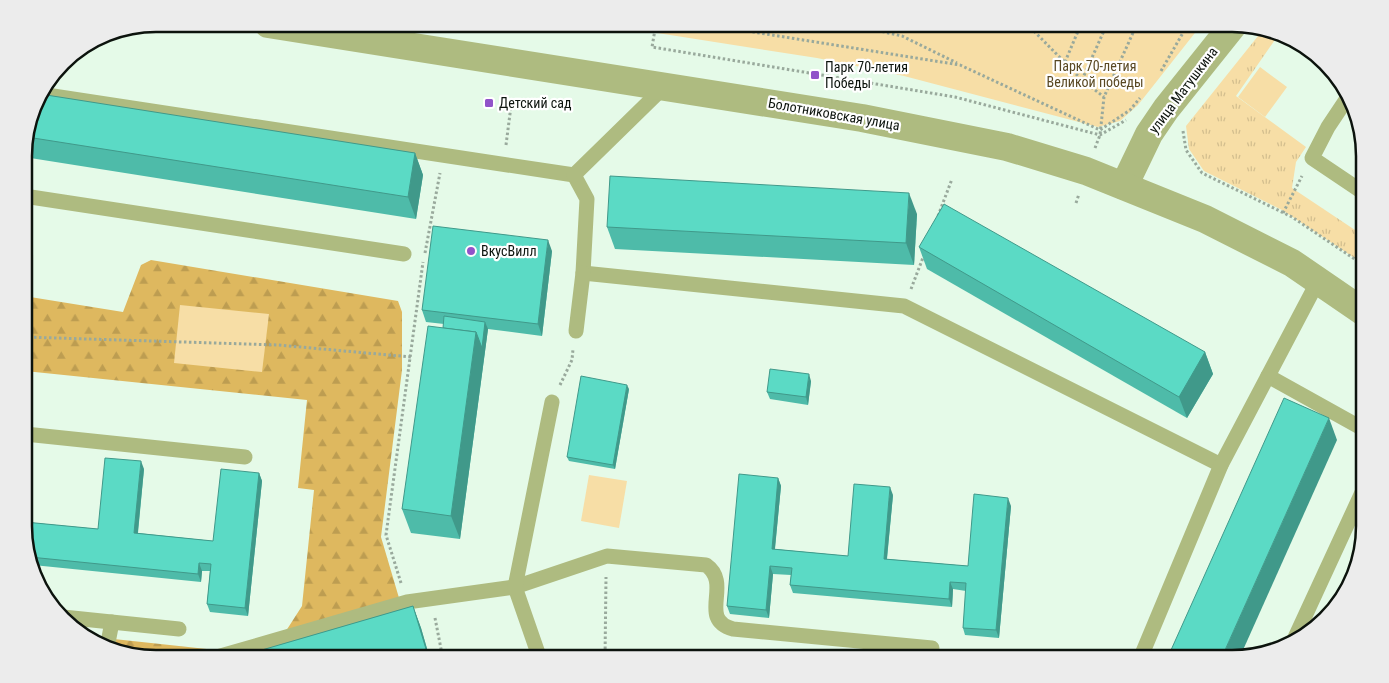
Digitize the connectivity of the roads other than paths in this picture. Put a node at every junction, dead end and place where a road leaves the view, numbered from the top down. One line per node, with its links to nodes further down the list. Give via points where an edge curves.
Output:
1 (1228, 32): 7 (street, улица Матушкина, via 1148,134)
2 (325, 33): 3 (street, Болотниковская улица)
3 (665, 86): 6 (lane); 7 (street, Болотниковская улица, via 1007,147)
4 (48, 95): 6 (lane)
5 (1344, 102): 8 (lane, via 1312,158)
6 (574, 175): 11 (lane, via 587,199)
7 (1124, 186): 12 (street, Болотниковская улица, via 1206,218)
8 (1356, 188)
9 (33, 197): 10 (lane)
10 (404, 254)
11 (583, 273): 14 (lane); 20 (lane, via 904,306)
12 (1318, 280): 13 (street, Болотниковская улица); 15 (lane)
13 (1356, 307)
14 (576, 331)
15 (1268, 376): 17 (lane); 20 (lane)
16 (552, 402): 22 (lane)
17 (1356, 425)
18 (32, 435): 19 (lane)
19 (245, 456)
20 (1222, 465): 31 (lane)
21 (1356, 506): 26 (lane)
22 (515, 587): 28 (lane, via 607,556 706,565 712,569 718,582 716,610 718,620 724,626); 29 (lane, via 407,602); 30 (lane)
23 (74, 619): 24 (lane)
24 (112, 622): 25 (lane); 27 (lane)
25 (180, 629)
26 (1297, 633)
27 (108, 641)
28 (932, 648)
29 (241, 650)
30 (537, 650)
31 (1144, 650)

